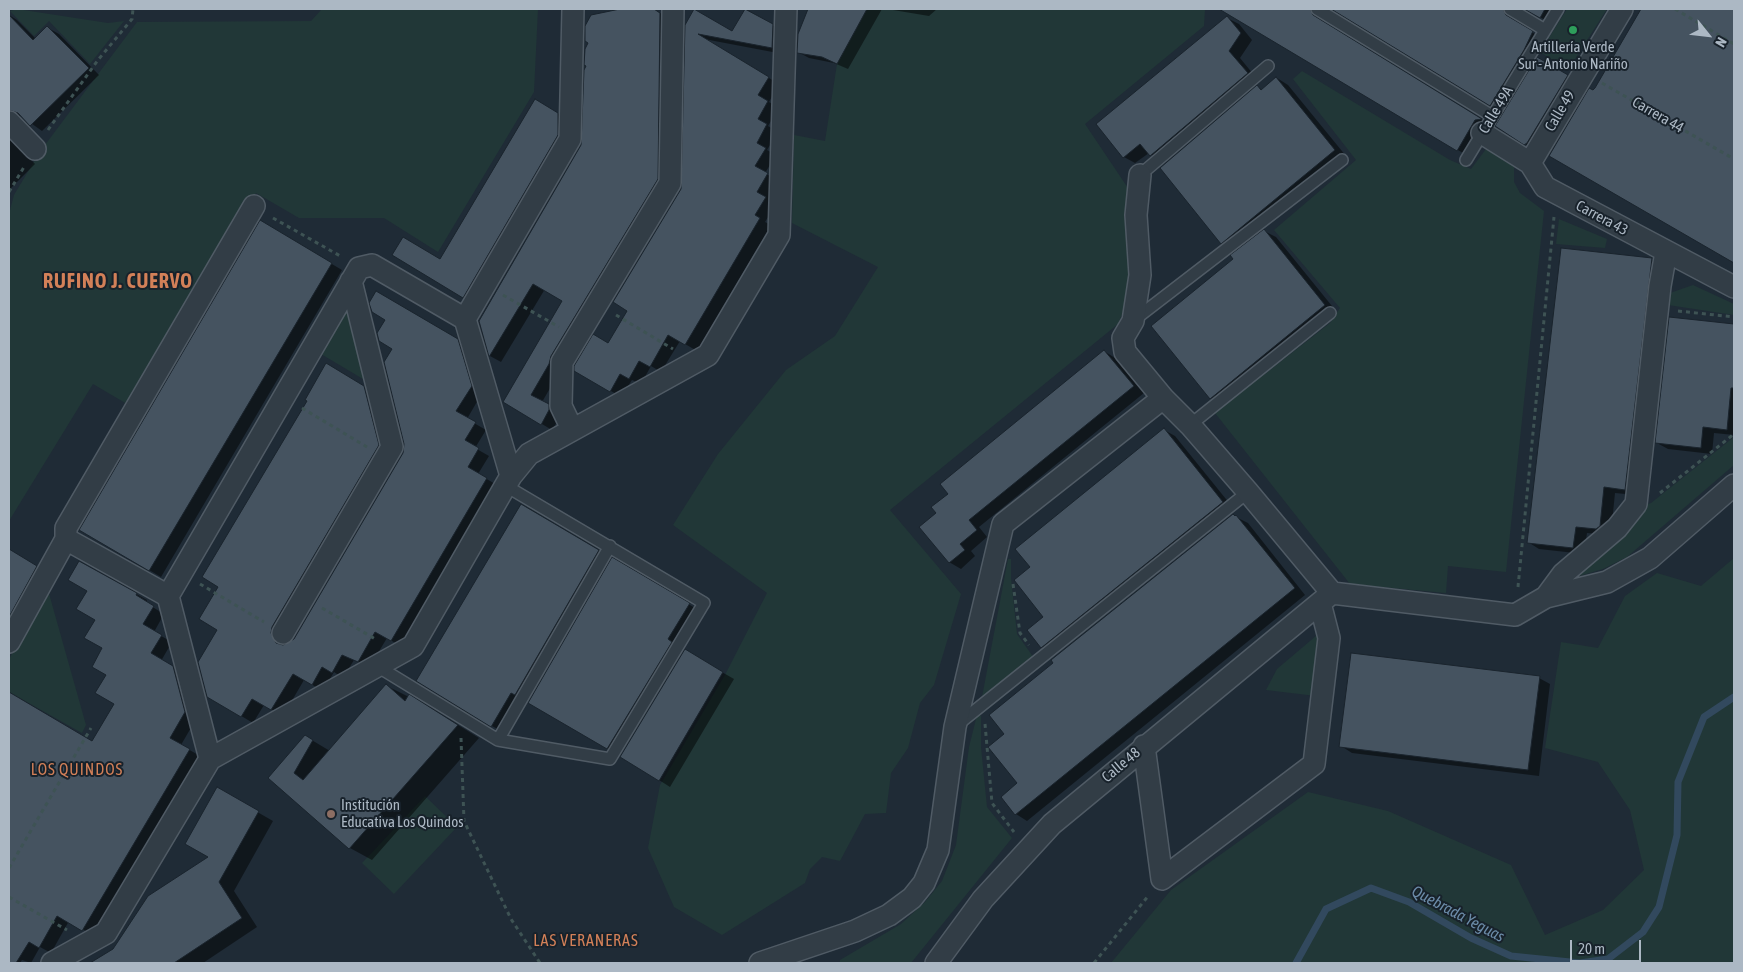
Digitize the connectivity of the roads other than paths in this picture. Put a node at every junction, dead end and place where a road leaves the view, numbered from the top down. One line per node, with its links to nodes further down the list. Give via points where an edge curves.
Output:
1 (573, 9): 22 (street, via 570,139)
2 (673, 9): 26 (street, via 670,183 562,362 561,406)
3 (786, 9): 26 (street, via 779,235 708,355)
4 (1317, 9): 11 (lane, Carrera 43)
5 (1510, 9): 8 (lane)
6 (1558, 9): 8 (lane, Calle 49A)
7 (1622, 9): 15 (street, Calle 49)
8 (1545, 30): 11 (lane, Calle 49A)
9 (1268, 66): 16 (lane)
10 (9, 122): 12 (street)
11 (1487, 125): 14 (lane, Calle 49A); 15 (street, Carrera 43)
12 (35, 149)
13 (1342, 160): 23 (lane)
14 (1466, 160)
15 (1530, 163): 18 (street, Carrera 43, via 1545,187)
16 (1140, 175): 23 (street, via 1136,215 1140,275)
17 (254, 206): 30 (street, via 66,528)
18 (1666, 252): 20 (street, Carrera 43); 33 (street, via 1636,504 1617,528 1563,574)
19 (356, 274): 22 (street, via 372,265); 32 (street); 35 (street, via 392,447)
20 (1734, 287)
21 (1330, 313): 25 (lane)
22 (465, 320): 27 (street)
23 (1133, 322): 24 (street, via 1123,338 1125,352)
24 (1162, 398): 25 (street); 38 (street, via 1003,524)
25 (1190, 425): 29 (street)
26 (572, 429): 27 (street, via 529,454)
27 (508, 481): 31 (lane); 37 (street, via 413,646)
28 (1734, 485): 33 (street, via 1650,558 1607,582)
29 (1248, 492): 34 (street); 38 (lane)
30 (66, 539): 32 (street); 36 (street)
31 (610, 546): 39 (lane); 39 (lane, via 704,603 610,759)
32 (168, 596): 41 (street)
33 (1546, 597): 34 (street, via 1515,615)
34 (1326, 598): 40 (street, Calle 48); 40 (street, via 1329,638 1314,764 1162,879)
35 (284, 633)
36 (9, 642)
37 (377, 666): 39 (lane); 41 (street)
38 (955, 727): 43 (street, via 938,850 924,883 912,898 889,915 855,931)
39 (498, 740)
40 (1144, 746): 44 (street, Calle 48, via 1052,824 983,899)
41 (210, 759): 42 (street, via 106,933)
42 (52, 963)
43 (760, 963)
44 (936, 963)

